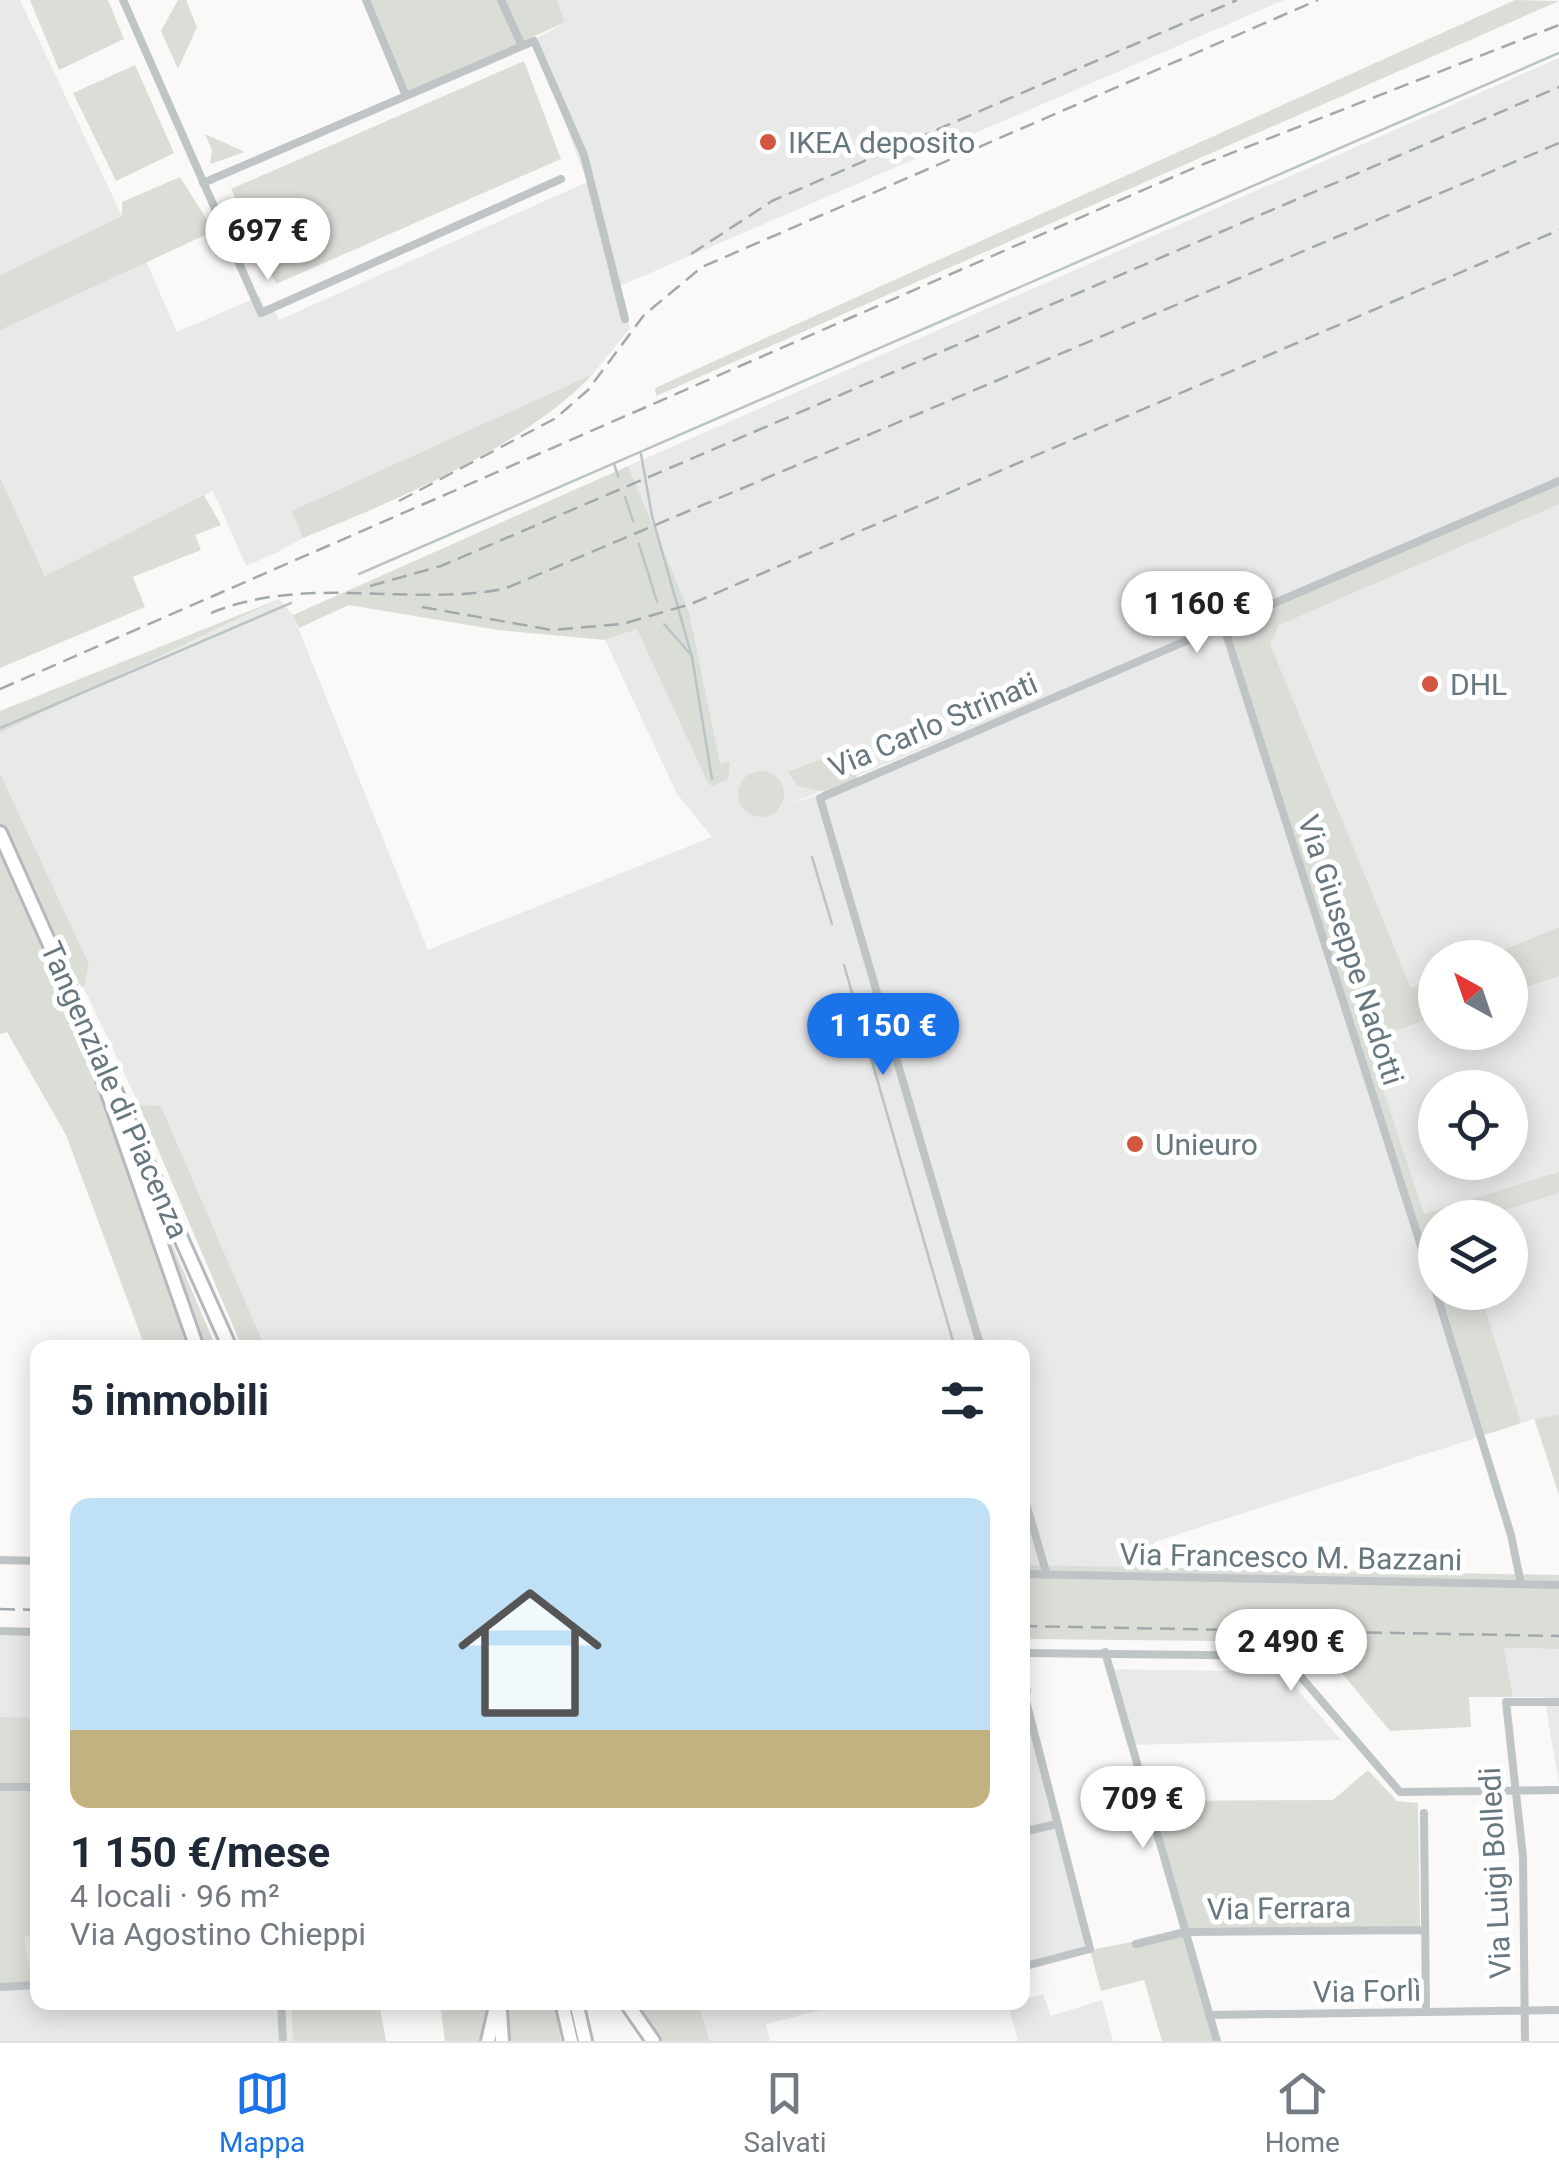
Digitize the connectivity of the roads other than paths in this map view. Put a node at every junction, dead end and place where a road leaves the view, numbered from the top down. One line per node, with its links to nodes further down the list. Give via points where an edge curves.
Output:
1 (123, 0): 7 (street)
2 (366, 0): 5 (street)
3 (502, 0): 4 (street)
4 (522, 46): 5 (street); 8 (street, via 534,41 584,156)
5 (406, 96): 7 (street)
6 (562, 179): 7 (street, via 260,313)
7 (203, 183)
8 (625, 319)
9 (1559, 481): 10 (street, Via Carlo Strinati)
10 (1223, 624): 13 (street, Via Giuseppe Nadotti); 17 (street, Via Carlo Strinati, via 820,798)
11 (0, 834): 12 (highway, Tangenziale di Piacenza)
12 (97, 1051): 15 (highway, via 105,1092); 16 (highway, Tangenziale di Piacenza)
13 (1418, 1235)
14 (1442, 1310): 23 (street, Via Giuseppe Nadotti)
15 (194, 1340)
16 (226, 1340)
17 (979, 1340)
18 (1030, 1516): 22 (street)
19 (0, 1560): 20 (street)
20 (30, 1561)
21 (1030, 1574): 22 (street, Via Francesco M. Bazzani)
22 (1048, 1575): 23 (street, Via Francesco M. Bazzani)
23 (1521, 1584): 24 (street, Via Francesco M. Bazzani)
24 (1559, 1585)
25 (0, 1631): 26 (street)
26 (30, 1632)
27 (1105, 1652): 28 (street); 33 (street, via 1283,1656 1400,1792); 39 (street)
28 (1030, 1653)
29 (1559, 1702): 33 (street, Via Luigi Bolledi, via 1506,1702)
30 (1030, 1720): 36 (street)
31 (0, 1787): 32 (street)
32 (30, 1787)
33 (1516, 1790): 34 (street); 51 (street, Via Luigi Bolledi)
34 (1559, 1790)
35 (1424, 1813): 38 (street)
36 (1057, 1824): 37 (street); 41 (street, via 1090,1950)
37 (1030, 1830)
38 (1423, 1930): 39 (street, Via Ferrara); 52 (street)
39 (1185, 1932): 40 (street, Via Ferrara); 53 (street)
40 (1136, 1944)
41 (1030, 1965)
42 (30, 1985): 43 (street)
43 (0, 1987)
44 (281, 2010): 55 (street)
45 (496, 2010): 56 (highway)
46 (499, 2010): 57 (highway)
47 (564, 2010): 58 (highway)
48 (578, 2010): 59 (highway)
49 (632, 2010): 54 (highway)
50 (1559, 2010): 51 (street, Via Forlì)
51 (1525, 2011): 52 (street, Via Forlì); 61 (street, Via Luigi Bolledi)
52 (1426, 2012): 53 (street, Via Forlì)
53 (1209, 2015): 60 (street)
54 (653, 2040)
55 (283, 2041)
56 (488, 2041)
57 (502, 2041)
58 (572, 2041)
59 (584, 2041)
60 (1217, 2041)
61 (1524, 2041)

